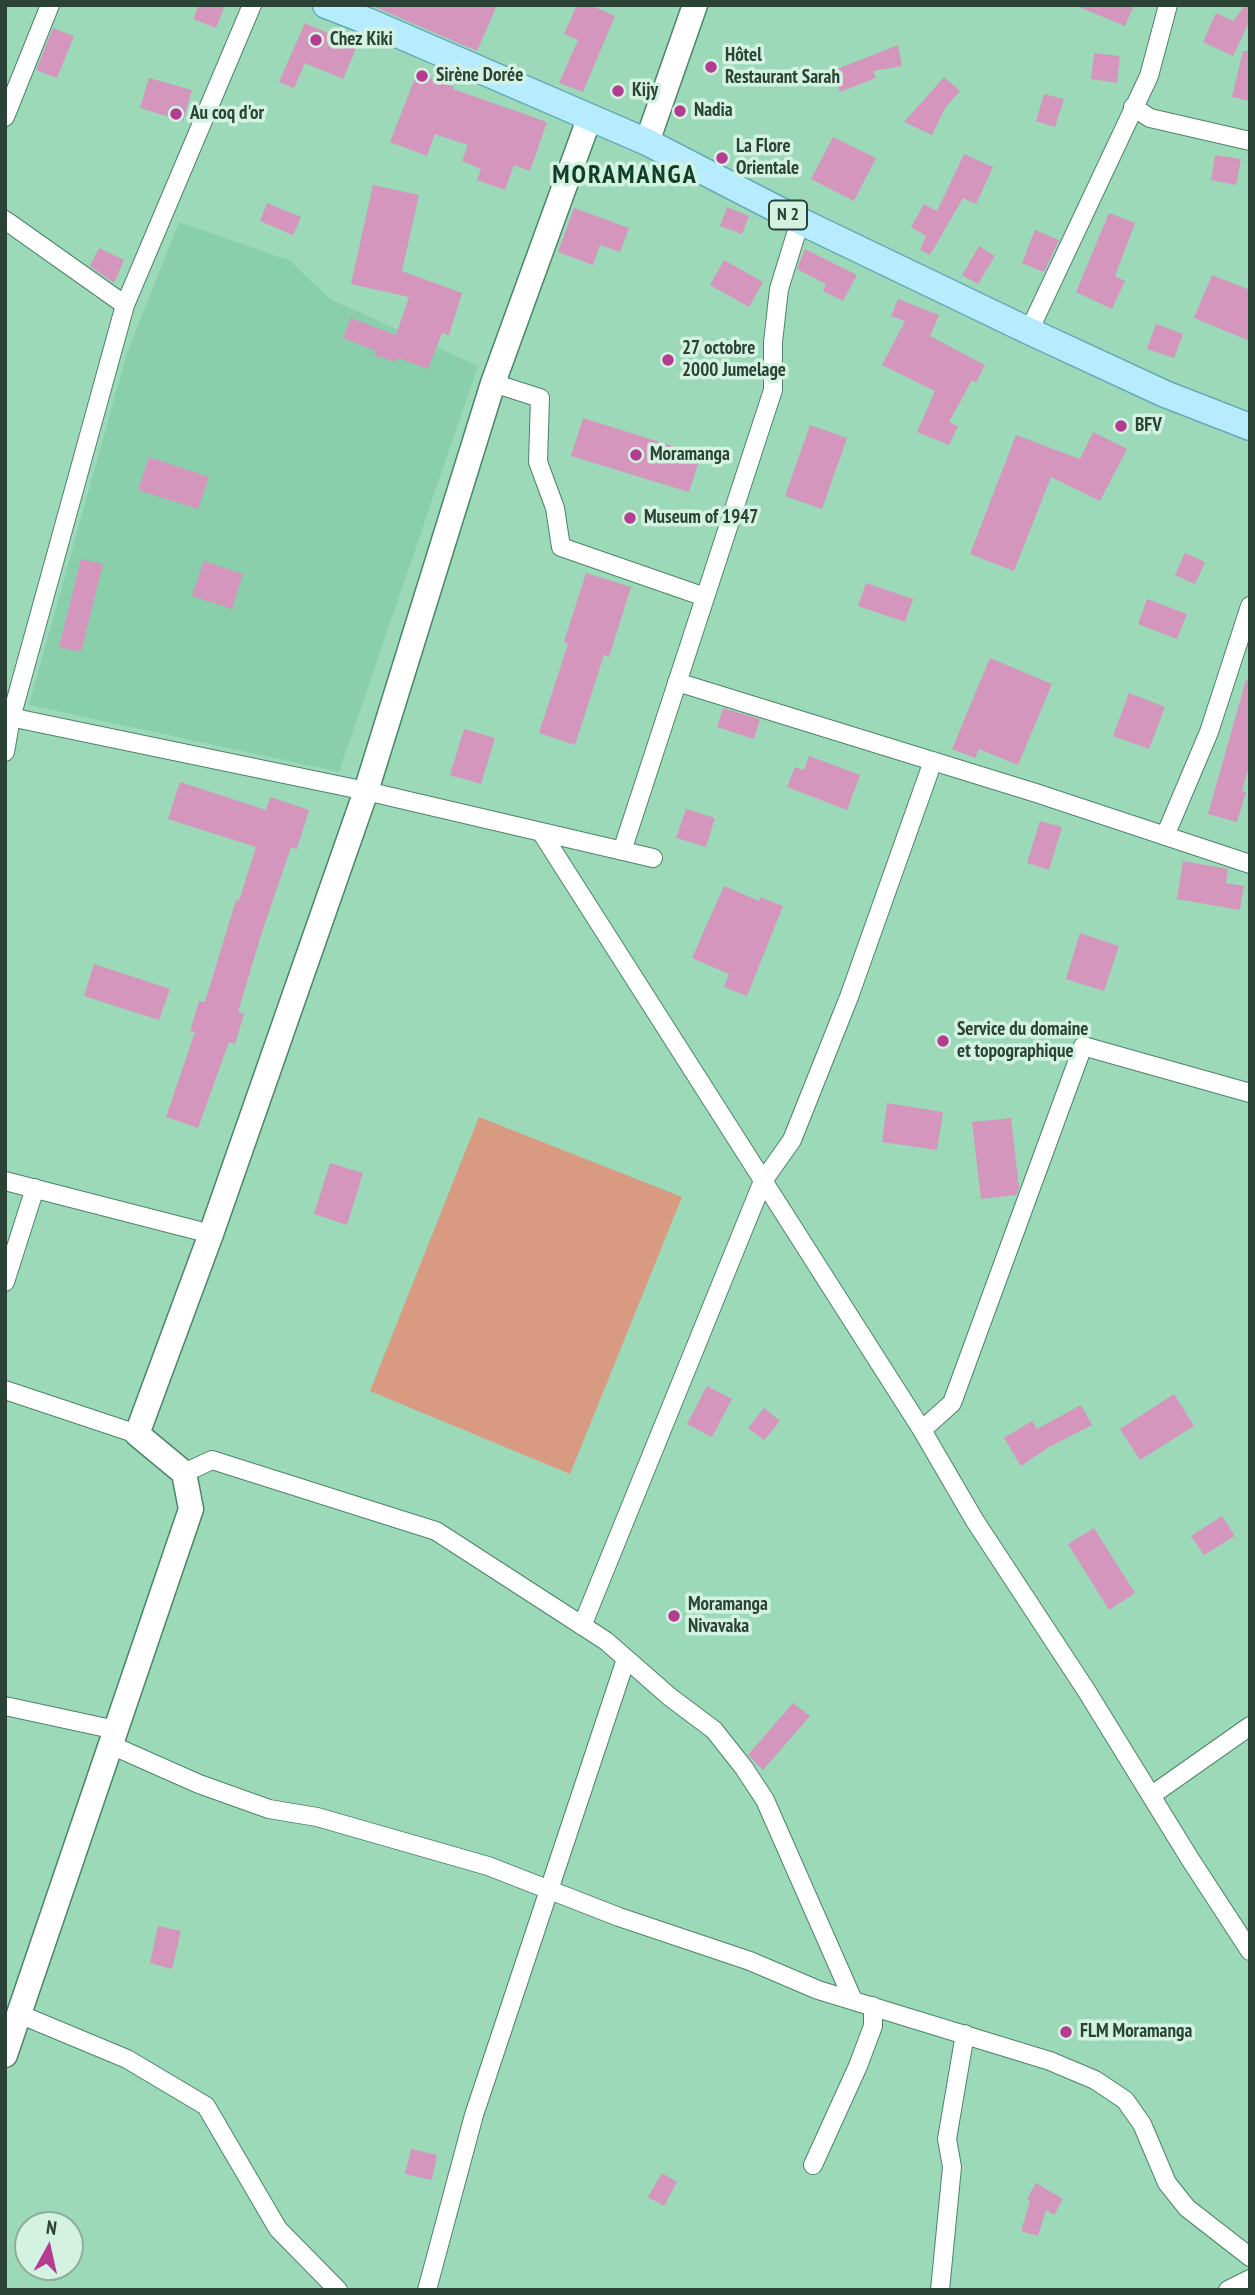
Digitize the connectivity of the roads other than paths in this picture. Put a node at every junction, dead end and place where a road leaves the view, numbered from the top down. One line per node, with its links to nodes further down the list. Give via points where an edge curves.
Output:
1 (50, 5): 7 (street)
2 (252, 5): 13 (street)
3 (326, 5): 8 (main road, N 2)
4 (695, 5): 10 (street)
5 (1168, 5): 6 (street, via 1149,76)
6 (1133, 107): 9 (street, via 1150,118); 14 (street)
7 (5, 117)
8 (589, 119): 10 (main road, N 2); 15 (street)
9 (1250, 141)
10 (647, 142): 12 (main road, N 2)
11 (5, 220): 13 (street)
12 (800, 221): 14 (main road, N 2); 17 (street, via 779,289 773,390)
13 (125, 306): 20 (street)
14 (1029, 331): 16 (main road, N 2, via 1165,394)
15 (493, 383): 17 (street, via 540,398 538,462 555,508 561,547); 23 (street)
16 (1250, 427)
17 (705, 597): 19 (street)
18 (1250, 606): 25 (street, via 1209,732)
19 (677, 682): 22 (street); 26 (street)
20 (8, 717): 21 (street); 23 (street)
21 (5, 752)
22 (933, 761): 25 (street); 31 (street, via 849,997 792,1140)
23 (366, 791): 24 (street); 33 (street)
24 (541, 832): 26 (street); 31 (street)
25 (1165, 836): 28 (street)
26 (622, 851): 27 (street)
27 (653, 859)
28 (1250, 864)
29 (1250, 1093): 36 (street, via 1083,1046 952,1403)
30 (5, 1181): 32 (street)
31 (763, 1181): 36 (street); 39 (street)
32 (35, 1188): 33 (street); 34 (street)
33 (211, 1234): 37 (street)
34 (5, 1282)
35 (5, 1390): 37 (street)
36 (922, 1430): 44 (street, via 975,1521)
37 (137, 1434): 38 (street)
38 (184, 1473): 39 (street, via 212,1460 436,1531); 43 (street, via 191,1509)
39 (582, 1626): 40 (street)
40 (626, 1659): 45 (street); 47 (street, via 714,1730 765,1800)
41 (5, 1706): 43 (street)
42 (1250, 1727): 44 (street)
43 (113, 1738): 45 (street, via 199,1784 269,1809 383,1835 488,1866); 49 (street)
44 (1152, 1795): 46 (street)
45 (549, 1891): 47 (street); 56 (street, via 474,2115)
46 (1250, 1951)
47 (853, 2000): 48 (street)
48 (873, 2006): 50 (street); 52 (street, via 873,2026 858,2066)
49 (19, 2014): 51 (street); 55 (street, via 127,2059 206,2106 278,2229)
50 (965, 2034): 53 (street, via 1050,2061 1095,2080 1125,2100 1142,2124 1167,2183 1187,2208); 57 (street, via 947,2139 952,2167)
51 (5, 2056)
52 (813, 2165)
53 (1250, 2257)
54 (1250, 2279): 58 (street)
55 (338, 2290)
56 (427, 2290)
57 (940, 2290)
58 (1228, 2290)

